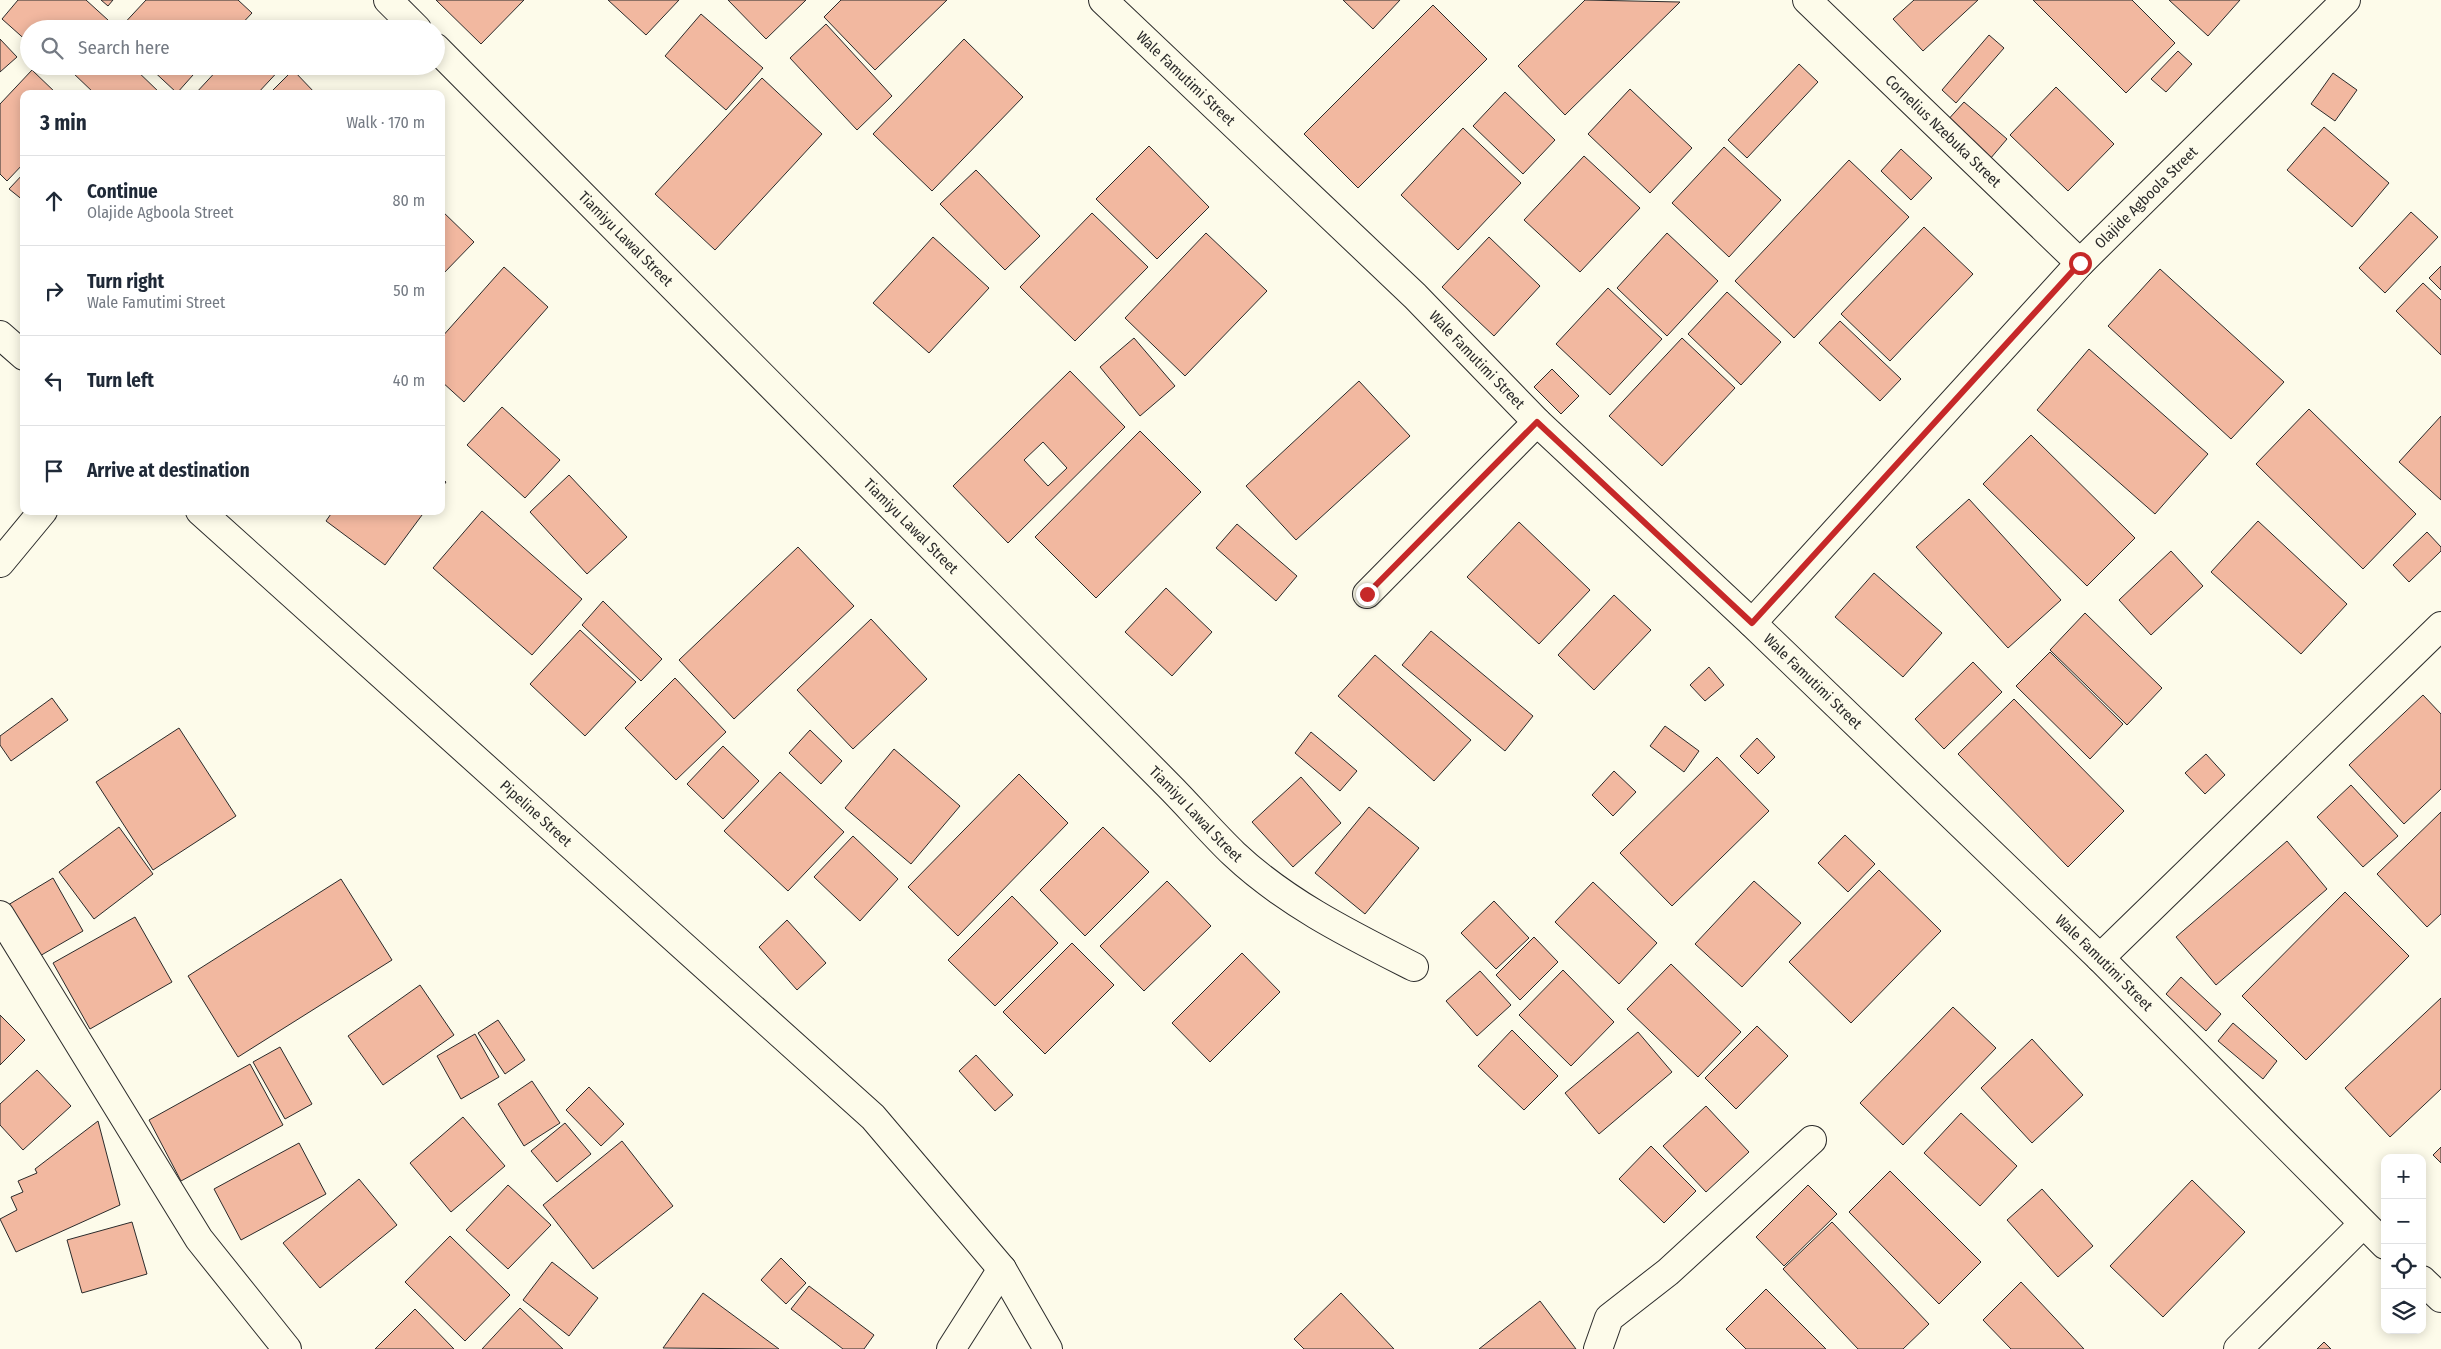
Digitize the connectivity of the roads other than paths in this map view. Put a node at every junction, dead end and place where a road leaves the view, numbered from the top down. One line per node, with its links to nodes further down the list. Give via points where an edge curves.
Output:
1 (388, 0): 5 (street)
2 (1103, 0): 10 (street, Wale Famutimi Street, via 1415,296)
3 (1807, 0): 7 (street, Cornelius Nzebuka Street)
4 (2346, 0): 7 (street, Olajide Agboola Street)
5 (408, 20)
6 (445, 57): 19 (street, Tiamiyu Lawal Street, via 1234,854 1282,893 1320,918)
7 (2080, 263): 15 (street, Olajide Agboola Street)
8 (0, 335): 9 (street)
9 (20, 352)
10 (1537, 422): 14 (street); 15 (street, Wale Famutimi Street)
11 (40, 515): 13 (street)
12 (204, 515): 23 (street, Pipeline Street, via 873,1118)
13 (0, 563)
14 (1367, 594)
15 (1752, 623): 18 (street, Wale Famutimi Street)
16 (2441, 626): 18 (street)
17 (0, 915): 26 (street, via 200,1239)
18 (2100, 958): 21 (street, Wale Famutimi Street)
19 (1414, 967)
20 (1812, 1140): 29 (street, via 1668,1272 1608,1318)
21 (2363, 1224): 22 (street, Wale Famutimi Street); 30 (street)
22 (2384, 1244)
23 (1002, 1269): 27 (street); 28 (street, Pipeline Street)
24 (2426, 1284): 25 (street)
25 (2441, 1298)
26 (287, 1349)
27 (952, 1349)
28 (1048, 1349)
29 (1598, 1349)
30 (2238, 1349)

